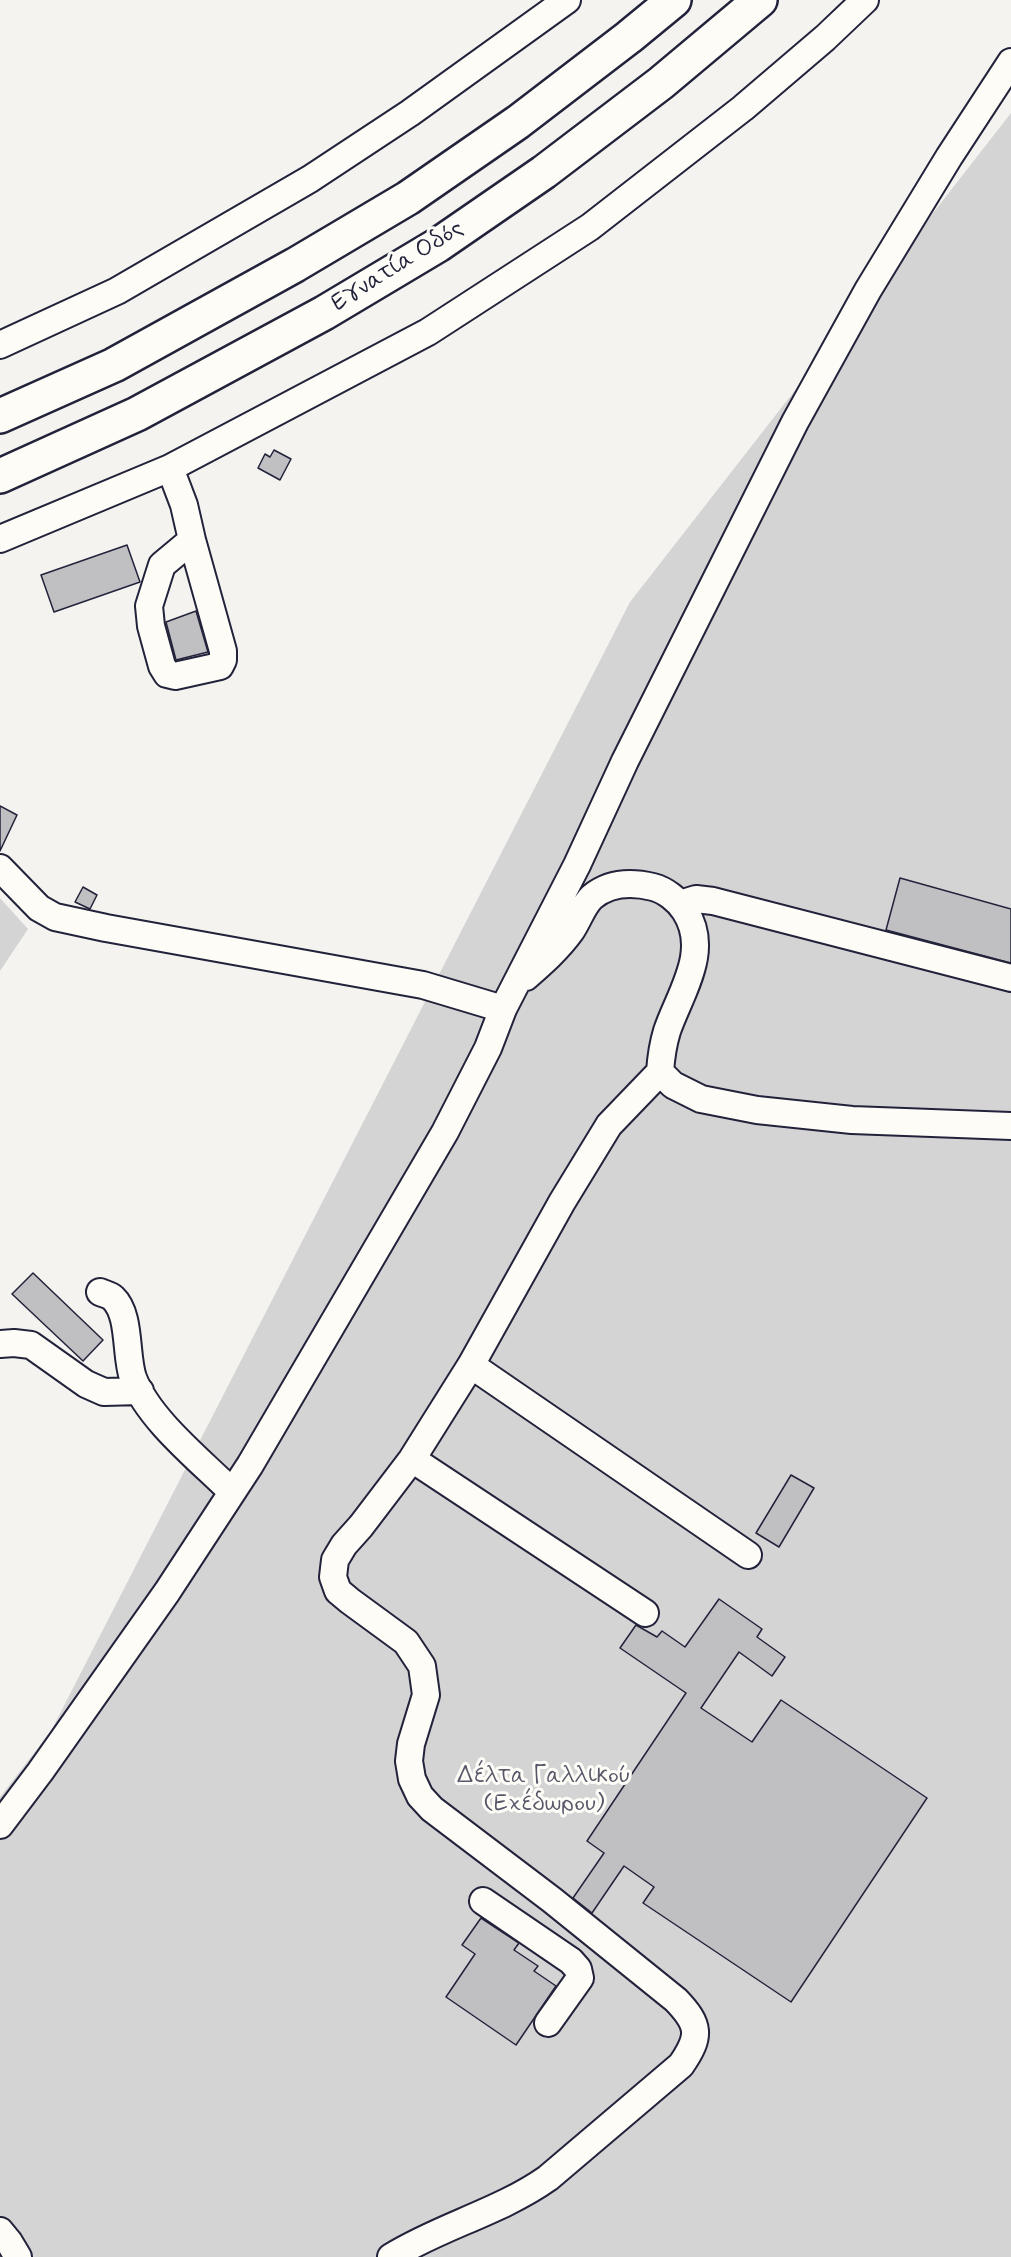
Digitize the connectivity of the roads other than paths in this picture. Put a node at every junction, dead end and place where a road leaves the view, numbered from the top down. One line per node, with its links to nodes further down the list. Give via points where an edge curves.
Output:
1 (567, 0): 6 (street, via 310,179 117,291)
2 (674, 0): 7 (highway, via 518,122 408,198 114,364)
3 (759, 0): 9 (highway, Εγνατία Οδός, via 652,90 544,172 438,245 324,313 137,414)
4 (865, 0): 8 (street, via 743,108 590,227 428,332)
5 (1011, 62): 15 (street, via 868,290 795,422)
6 (0, 345)
7 (0, 416)
8 (170, 468): 10 (street); 11 (street)
9 (0, 476)
10 (0, 539)
11 (192, 540): 11 (street, via 223,660 220,666 175,676 167,674 162,666 149,606 162,566)
12 (0, 868): 16 (street, via 32,902 55,917 423,985)
13 (680, 904): 14 (street, via 696,899 713,901); 15 (street, via 659,889 634,883 608,887 591,898 552,954); 17 (street, via 690,918 695,939 694,963 667,1031)
14 (1011, 978)
15 (516, 986): 16 (street)
16 (503, 1009): 24 (street, via 488,1048 445,1132)
17 (660, 1072): 18 (street, via 673,1085 701,1099 757,1110 852,1120); 21 (street, via 609,1125)
18 (1011, 1126)
19 (100, 1293): 22 (street, via 112,1297 120,1310 133,1377)
20 (0, 1344): 22 (street, via 31,1345 86,1384 104,1392)
21 (471, 1365): 23 (street); 25 (street)
22 (140, 1391): 24 (street, via 149,1408)
23 (412, 1459): 26 (street); 28 (street, via 344,1545 335,1560 333,1577 339,1591 406,1642 422,1666 426,1695 409,1761 420,1796)
24 (232, 1492): 27 (street, via 160,1601)
25 (748, 1555)
26 (645, 1613)
27 (0, 1825)
28 (552, 1900): 30 (street); 34 (street, via 676,2000 691,2015 695,2041 681,2065 548,2178 531,2190)
29 (483, 1901): 30 (street)
30 (530, 1932): 31 (street, via 571,1961 580,1978)
31 (548, 2023)
32 (0, 2231): 33 (street)
33 (18, 2257)
34 (391, 2257)

